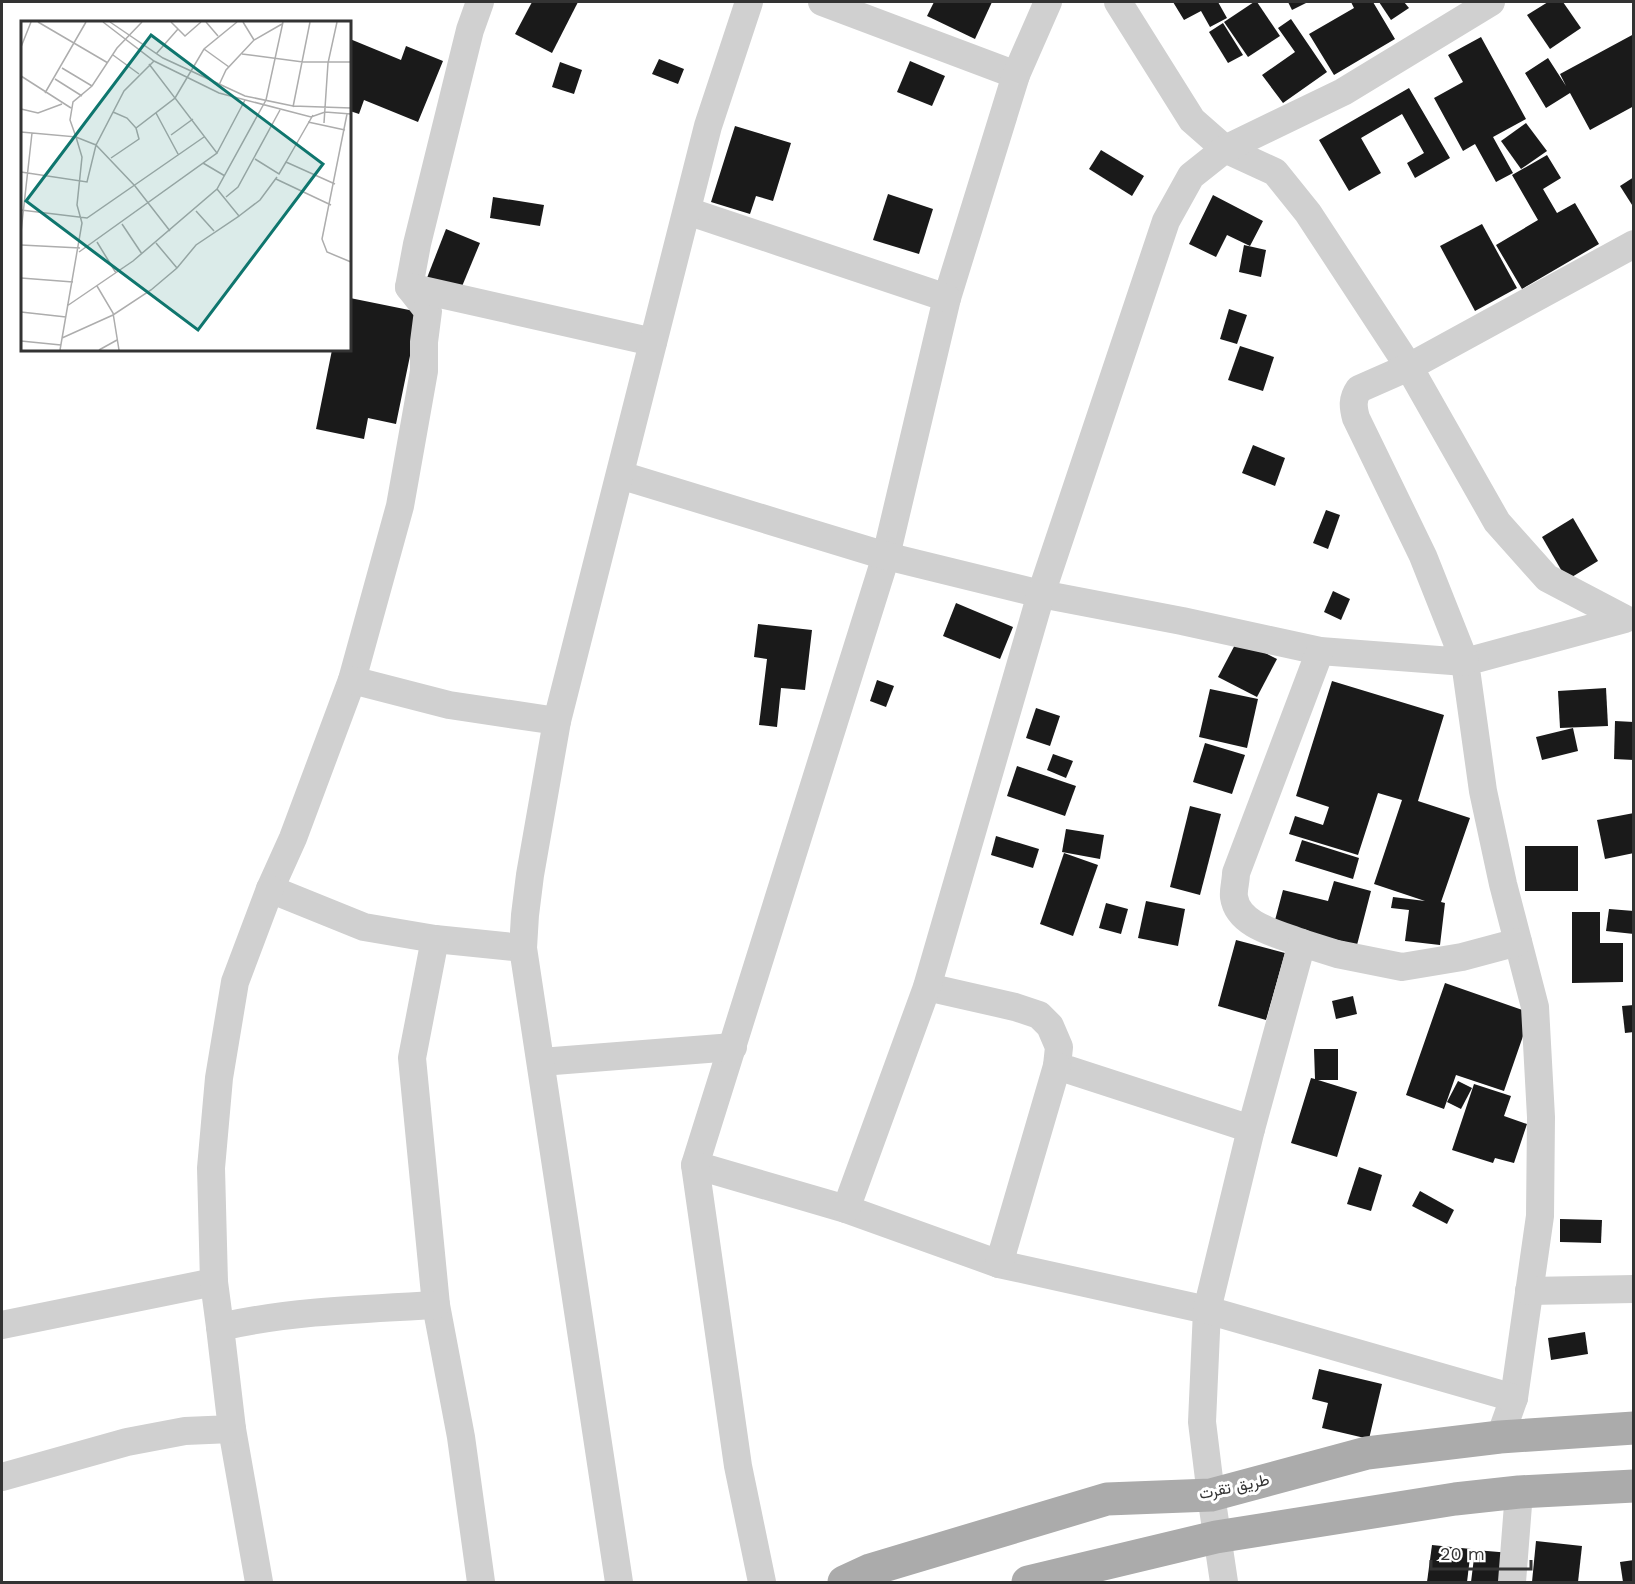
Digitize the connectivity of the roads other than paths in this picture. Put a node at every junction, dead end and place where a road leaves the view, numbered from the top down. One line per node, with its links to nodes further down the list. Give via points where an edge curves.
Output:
1 (480, 2): 11 (street)
2 (749, 2): 9 (street, via 708,126)
3 (822, 2): 7 (street)
4 (1048, 2): 7 (street)
5 (1118, 2): 8 (street, via 1192,120)
6 (1491, 2): 8 (street, via 1343,92)
7 (1016, 75): 12 (street)
8 (1225, 150): 14 (street, via 1275,172 1308,213); 17 (street, via 1191,176 1166,221)
9 (687, 211): 12 (street); 13 (street)
10 (1634, 244): 14 (street)
11 (409, 287): 13 (street); 21 (street, via 428,311 424,371 400,506)
12 (947, 298): 16 (street)
13 (653, 342): 15 (street)
14 (1409, 367): 18 (street, via 1497,522 1547,578); 20 (street, via 1359,389 1353,407 1423,556)
15 (620, 475): 16 (street); 22 (street)
16 (886, 556): 17 (street); 29 (street)
17 (1041, 594): 19 (street); 28 (street)
18 (1631, 619): 20 (street)
19 (1320, 651): 20 (street); 26 (street, via 1236,873 1233,896 1239,913 1257,925)
20 (1465, 662): 25 (street, via 1483,791)
21 (352, 680): 22 (street, via 448,705); 23 (street)
22 (557, 721): 27 (street, via 530,875)
23 (270, 889): 24 (street, via 364,927); 36 (street, via 235,982 219,1078 211,1168)
24 (435, 939): 27 (street); 39 (street, via 412,1058)
25 (1518, 942): 26 (street, via 1402,967); 38 (street, via 1535,1007 1541,1117 1540,1216)
26 (1302, 943): 32 (street)
27 (524, 948): 30 (street)
28 (927, 987): 31 (street, via 1039,1015 1050,1026 1059,1047); 34 (street)
29 (733, 1047): 30 (street); 33 (street)
30 (541, 1062): 54 (street)
31 (1057, 1066): 32 (street); 35 (street)
32 (1251, 1129): 40 (street)
33 (695, 1165): 34 (street); 55 (street, via 738,1466)
34 (846, 1209): 35 (street)
35 (999, 1264): 40 (street)
36 (214, 1282): 41 (street); 42 (street)
37 (1634, 1289): 38 (street)
38 (1529, 1291): 43 (street)
39 (436, 1305): 42 (street, via 308,1312); 53 (street, via 461,1437)
40 (1207, 1310): 43 (street); 50 (street, via 1202,1422)
41 (2, 1325)
42 (220, 1327): 45 (street)
43 (1514, 1398): 46 (street)
44 (1634, 1428): 46 (main road, طريق تقرت)
45 (232, 1429): 47 (street, via 185,1431 127,1442); 52 (street)
46 (1500, 1437): 50 (main road, طريق تقرت, via 1367,1453)
47 (2, 1477)
48 (1634, 1485): 49 (main road)
49 (1519, 1492): 51 (main road); 59 (street)
50 (1211, 1495): 51 (street); 56 (main road, طريق تقرت, via 1107,1499 870,1570)
51 (1216, 1537): 57 (main road); 58 (street)
52 (259, 1582)
53 (481, 1582)
54 (619, 1582)
55 (762, 1582)
56 (844, 1582)
57 (1028, 1582)
58 (1224, 1582)
59 (1512, 1582)

